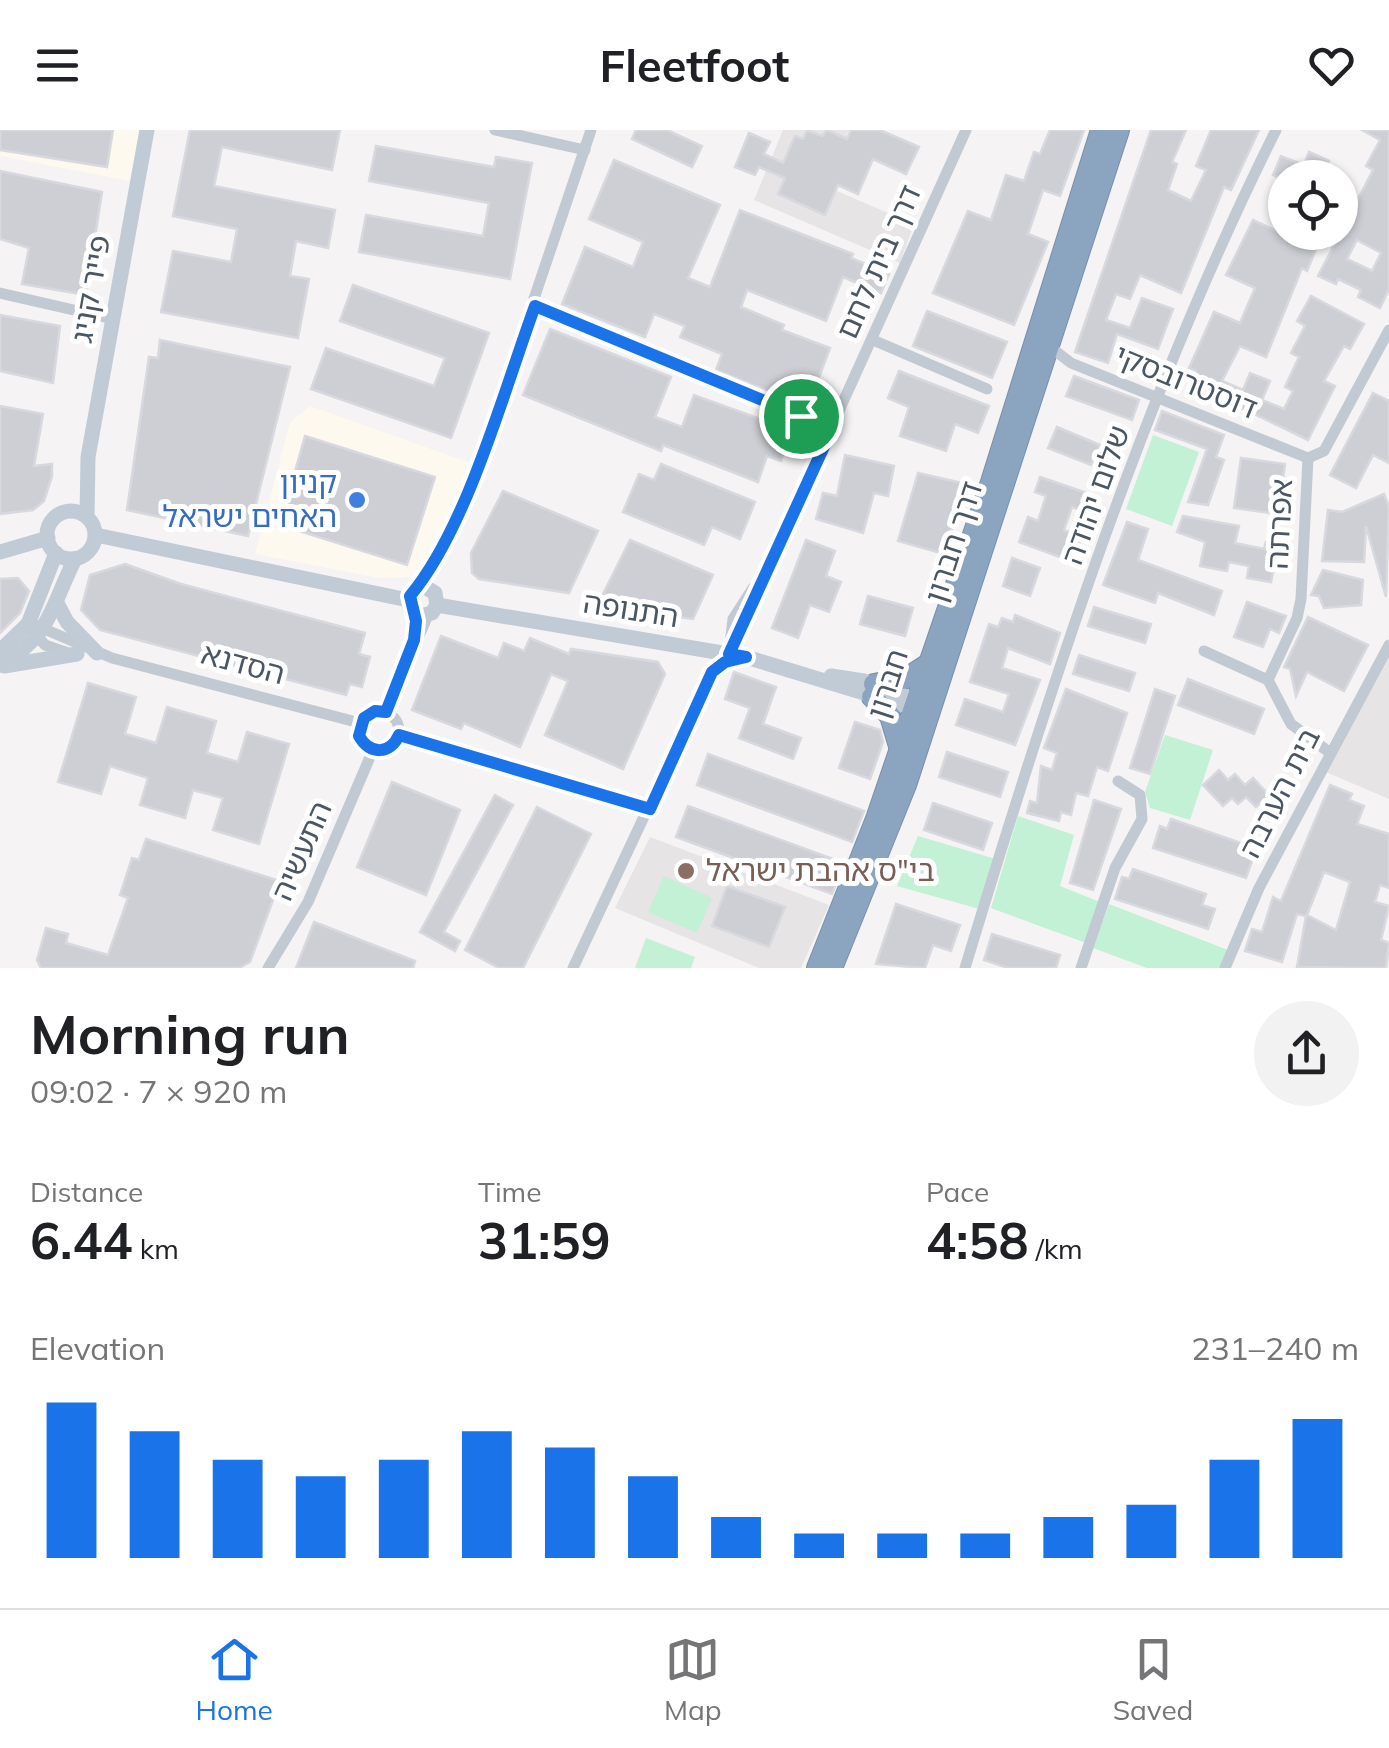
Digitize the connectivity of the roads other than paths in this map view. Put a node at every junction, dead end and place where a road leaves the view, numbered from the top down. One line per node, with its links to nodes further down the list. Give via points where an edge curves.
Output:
1 (148, 130): 11 (street, פייר קניג)
2 (495, 130): 8 (street)
3 (591, 130): 8 (street)
4 (966, 130): 13 (street, דרך בית לחם)
5 (1102, 130): 37 (highway, חברון)
6 (1119, 130): 14 (highway, דרך חברון)
7 (1276, 130): 16 (street, שלום יהודה)
8 (584, 150): 10 (street)
9 (0, 293): 11 (street)
10 (535, 306): 17 (street); 26 (street)
11 (114, 319): 18 (street, פייר קניג)
12 (1389, 330): 19 (street, אפרתה, via 1324,452)
13 (872, 340): 15 (street); 17 (street, דרך בית לחם)
14 (1049, 346): 16 (street, דוסטרובסקי, via 1070,362); 40 (highway, דרך חברון)
15 (987, 390)
16 (1158, 396): 19 (street, דוסטרובסקי); 53 (street, שלום יהודה)
17 (832, 429): 33 (street, דרך בית לחם, via 762,578 734,618)
18 (88, 457): 20 (street, פייר קניג); 21 (street, פייר קניג)
19 (1308, 458): 38 (street, אפרתה, via 1301,599)
20 (65, 512): 21 (street); 23 (street, via 51,522)
21 (88, 516): 22 (street)
22 (96, 535): 25 (street, via 90,551); 26 (street, התנופה)
23 (52, 546): 24 (street); 25 (street); 28 (street)
24 (0, 552)
25 (75, 559): 27 (street)
26 (424, 602): 33 (street, התנופה); 41 (street)
27 (58, 606): 28 (street); 34 (street)
28 (36, 629): 30 (street); 32 (street, הסדנא, via 54,649); 34 (street, הסדנא); 36 (street)
29 (1389, 645): 46 (street, בית הערבה)
30 (0, 651)
31 (1204, 651): 38 (street)
32 (77, 654): 34 (street, הסדנא); 36 (street)
33 (729, 654): 35 (street, התנופה)
34 (104, 655): 42 (street, הסדנא)
35 (746, 657): 39 (street, התנופה, via 815,677 848,677); 48 (street, via 716,668)
36 (0, 666)
37 (925, 666): 39 (highway); 40 (highway, חברון)
38 (1268, 680): 46 (street, via 1291,724)
39 (873, 690): 40 (street, התנופה); 44 (highway)
40 (919, 706): 44 (highway, חברון); 52 (highway, דרך חברון, via 888,834)
41 (386, 712): 42 (street, via 369,713); 43 (street)
42 (360, 723): 45 (street, via 359,736)
43 (399, 735): 45 (street, via 392,746); 48 (street)
44 (900, 748): 51 (highway, חברון)
45 (373, 750): 49 (street, התעשיה, via 308,902)
46 (1329, 752): 55 (street, בית הערבה)
47 (1118, 780): 54 (street, via 1140,795 1142,819 1115,868)
48 (650, 809): 50 (street)
49 (268, 968)
50 (573, 968)
51 (817, 968)
52 (832, 968)
53 (965, 968)
54 (1081, 968)
55 (1225, 968)

